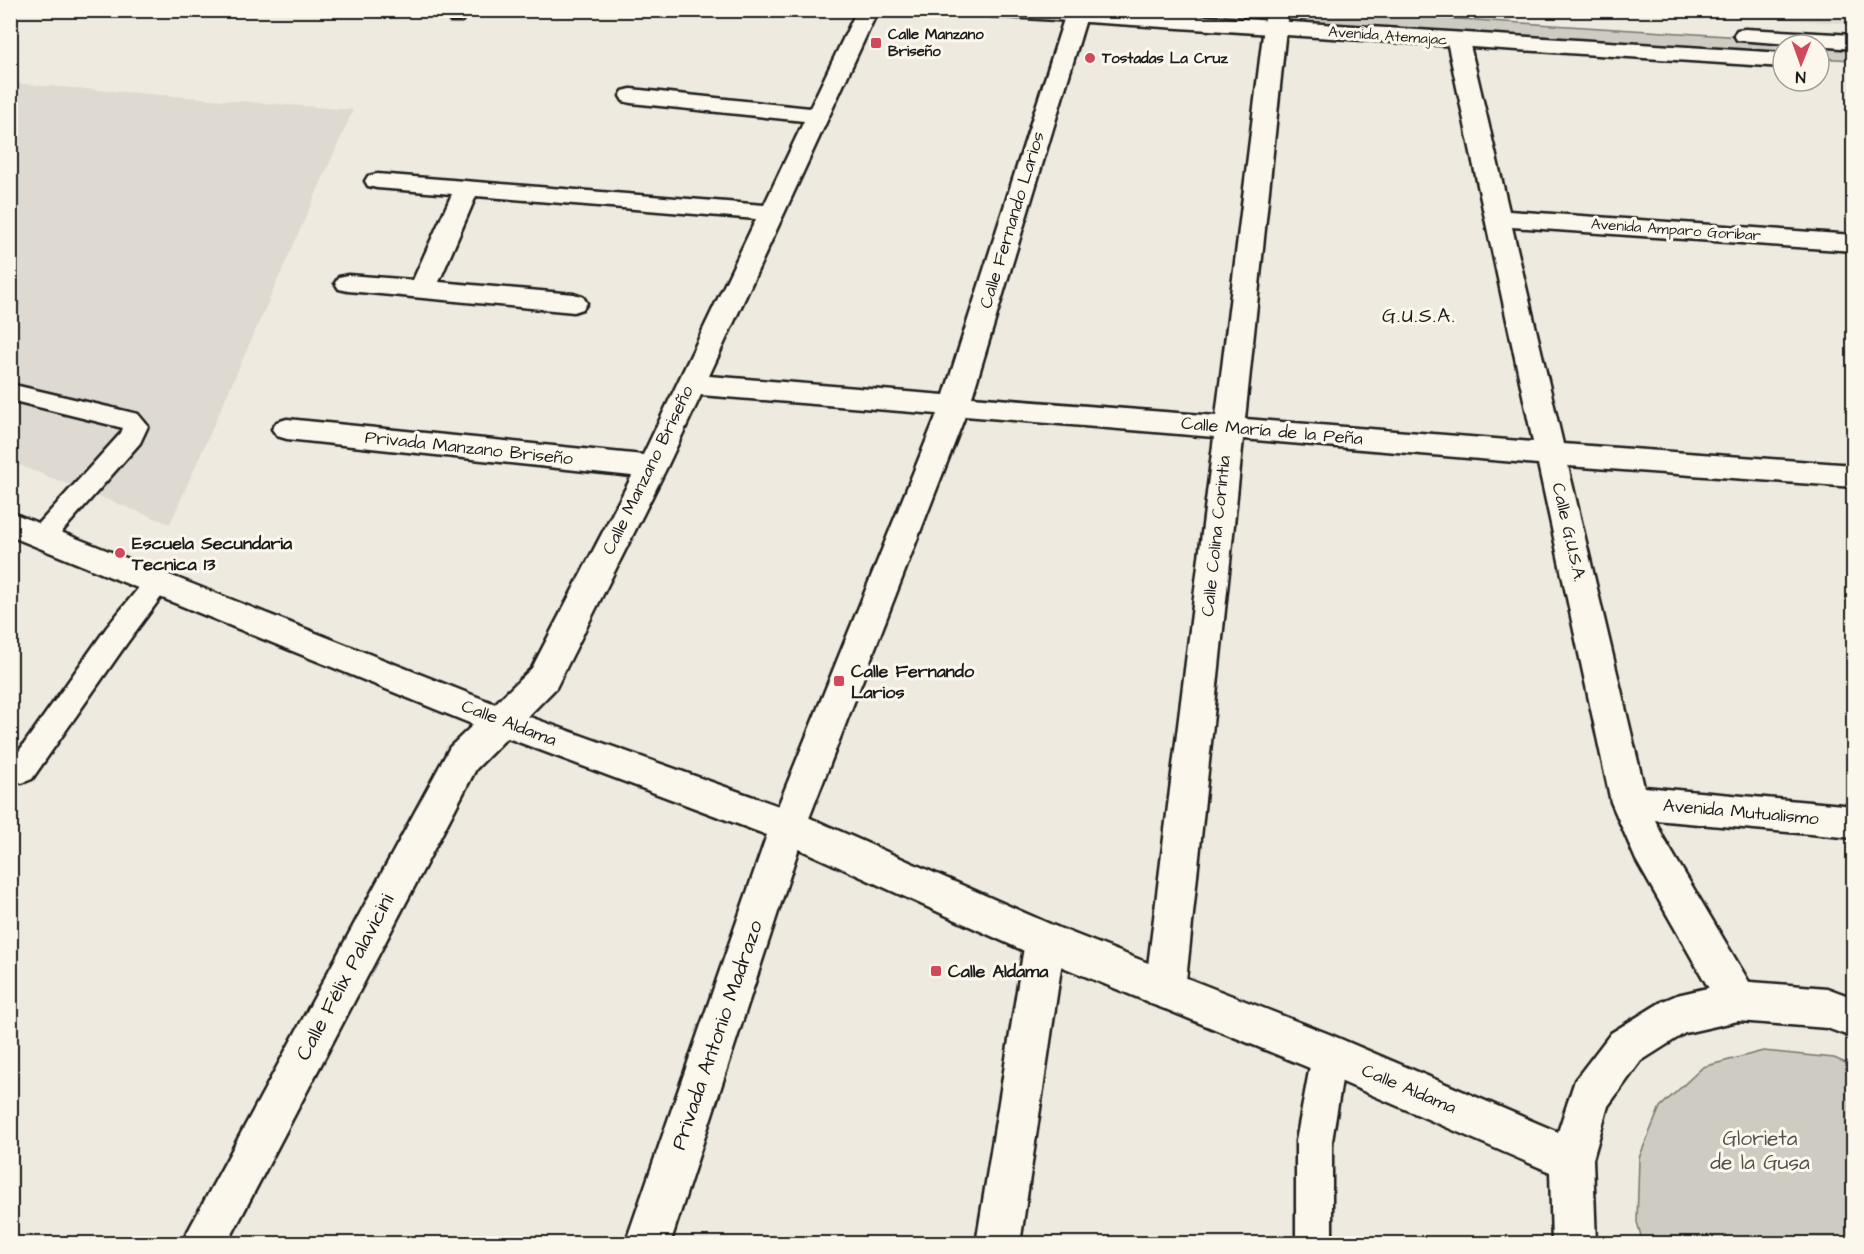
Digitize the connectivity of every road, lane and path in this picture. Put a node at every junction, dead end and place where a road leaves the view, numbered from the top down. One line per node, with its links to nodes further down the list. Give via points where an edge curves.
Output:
1 (868, 10): 10 (street, Calle Manzano Briseño)
2 (992, 10): 3 (street, Avenida Atemajac)
3 (1076, 16): 4 (street, Avenida Atemajac); 21 (street, Calle Fernando Larios)
4 (1276, 20): 6 (street, Avenida Atemajac); 22 (street, Calle Colina Corintia)
5 (1723, 34): 7 (street)
6 (1458, 41): 8 (street, Avenida Atemajac); 14 (street, Calle G.U.S.A.)
7 (1854, 42)
8 (1771, 59)
9 (631, 96): 10 (street)
10 (818, 116): 13 (street, Calle Manzano Briseño)
11 (376, 181): 12 (street)
12 (467, 188): 13 (street); 17 (street)
13 (772, 213): 19 (street, Calle Manzano Briseño)
14 (1498, 218): 15 (street, Avenida Amparo Goribar); 24 (street, Calle G.U.S.A.)
15 (1854, 243)
16 (348, 283): 17 (street)
17 (422, 290): 18 (street)
18 (574, 303)
19 (691, 384): 21 (street, Calle María de la Peña); 25 (street, Calle Manzano Briseño)
20 (10, 392): 28 (lane, via 130,420 136,426 132,437)
21 (955, 405): 22 (street, Calle María de la Peña); 34 (street, Calle Fernando Larios)
22 (1229, 428): 24 (street, Calle María de la Peña); 36 (street, Calle Colina Corintia)
23 (287, 429): 25 (street, Privada Manzano Briseño)
24 (1551, 454): 26 (street, Calle María de la Peña); 32 (street, Calle G.U.S.A.)
25 (652, 467): 30 (street, Calle Manzano Briseño, via 544,678)
26 (1854, 476)
27 (10, 523): 28 (street, Calle Aldama)
28 (43, 536): 29 (street, Calle Aldama)
29 (158, 582): 30 (street, Calle Aldama); 31 (lane)
30 (501, 721): 34 (street, Calle Aldama); 41 (street, Calle Félix Palavicini, via 463,758)
31 (22, 770)
32 (1629, 802): 33 (street, Avenida Mutualismo); 37 (street, Calle G.U.S.A., via 1649,848)
33 (1854, 822)
34 (788, 826): 35 (street, Calle Aldama); 42 (street, Privada Antonio Madrazo)
35 (1045, 941): 36 (street, Calle Aldama); 43 (street)
36 (1165, 990): 39 (street, Calle Aldama)
37 (1738, 1001): 38 (street, via 1827,1008); 40 (street, via 1677,1016 1626,1047 1590,1095)
38 (1854, 1018)
39 (1329, 1055): 40 (street, Calle Aldama); 44 (lane, via 1314,1141)
40 (1571, 1159): 45 (street)
41 (203, 1244)
42 (647, 1244)
43 (998, 1244)
44 (1314, 1244)
45 (1574, 1244)

